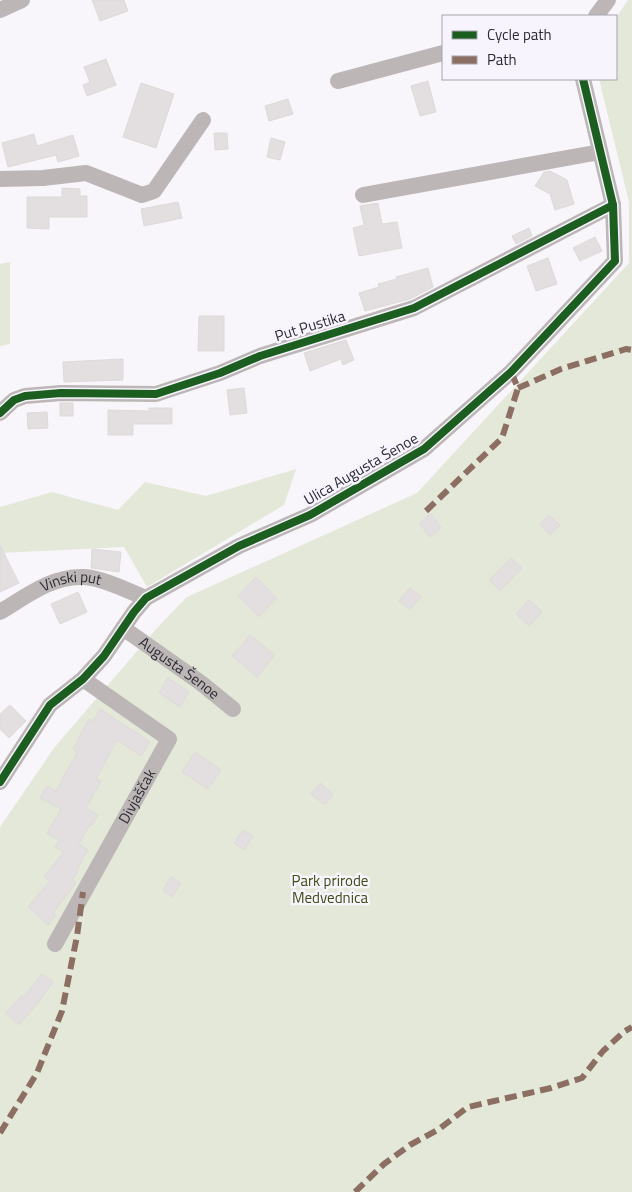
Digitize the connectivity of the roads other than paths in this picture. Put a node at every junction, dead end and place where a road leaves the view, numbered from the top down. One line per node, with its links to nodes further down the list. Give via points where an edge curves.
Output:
1 (22, 0): 3 (street)
2 (608, 0): 4 (street)
3 (0, 10)
4 (597, 15)
5 (442, 53): 7 (street)
6 (583, 80): 9 (street, Ulica Augusta Šenoe)
7 (338, 81)
8 (203, 120): 10 (street, via 154,191 142,195 86,173)
9 (600, 152): 11 (street); 12 (street, Ulica Augusta Šenoe)
10 (0, 179)
11 (363, 195)
12 (612, 205): 13 (street, Put Pustika, via 414,308 389,317 260,356 156,394 25,396 14,400); 14 (street, Ulica Augusta Šenoe, via 615,261 511,372 424,449 310,515 239,546)
13 (0, 413)
14 (146, 598): 15 (street, Vinski put, via 85,577 68,578 50,583); 16 (street, Ulica Augusta Šenoe)
15 (0, 612)
16 (123, 628): 17 (street, Ulica Augusta Šenoe); 18 (street, Augusta Šenoe)
17 (83, 679): 19 (street, Ulica Augusta Šenoe, via 50,705); 20 (street, Divjaščak, via 169,739)
18 (233, 709)
19 (0, 782)
20 (54, 944)

